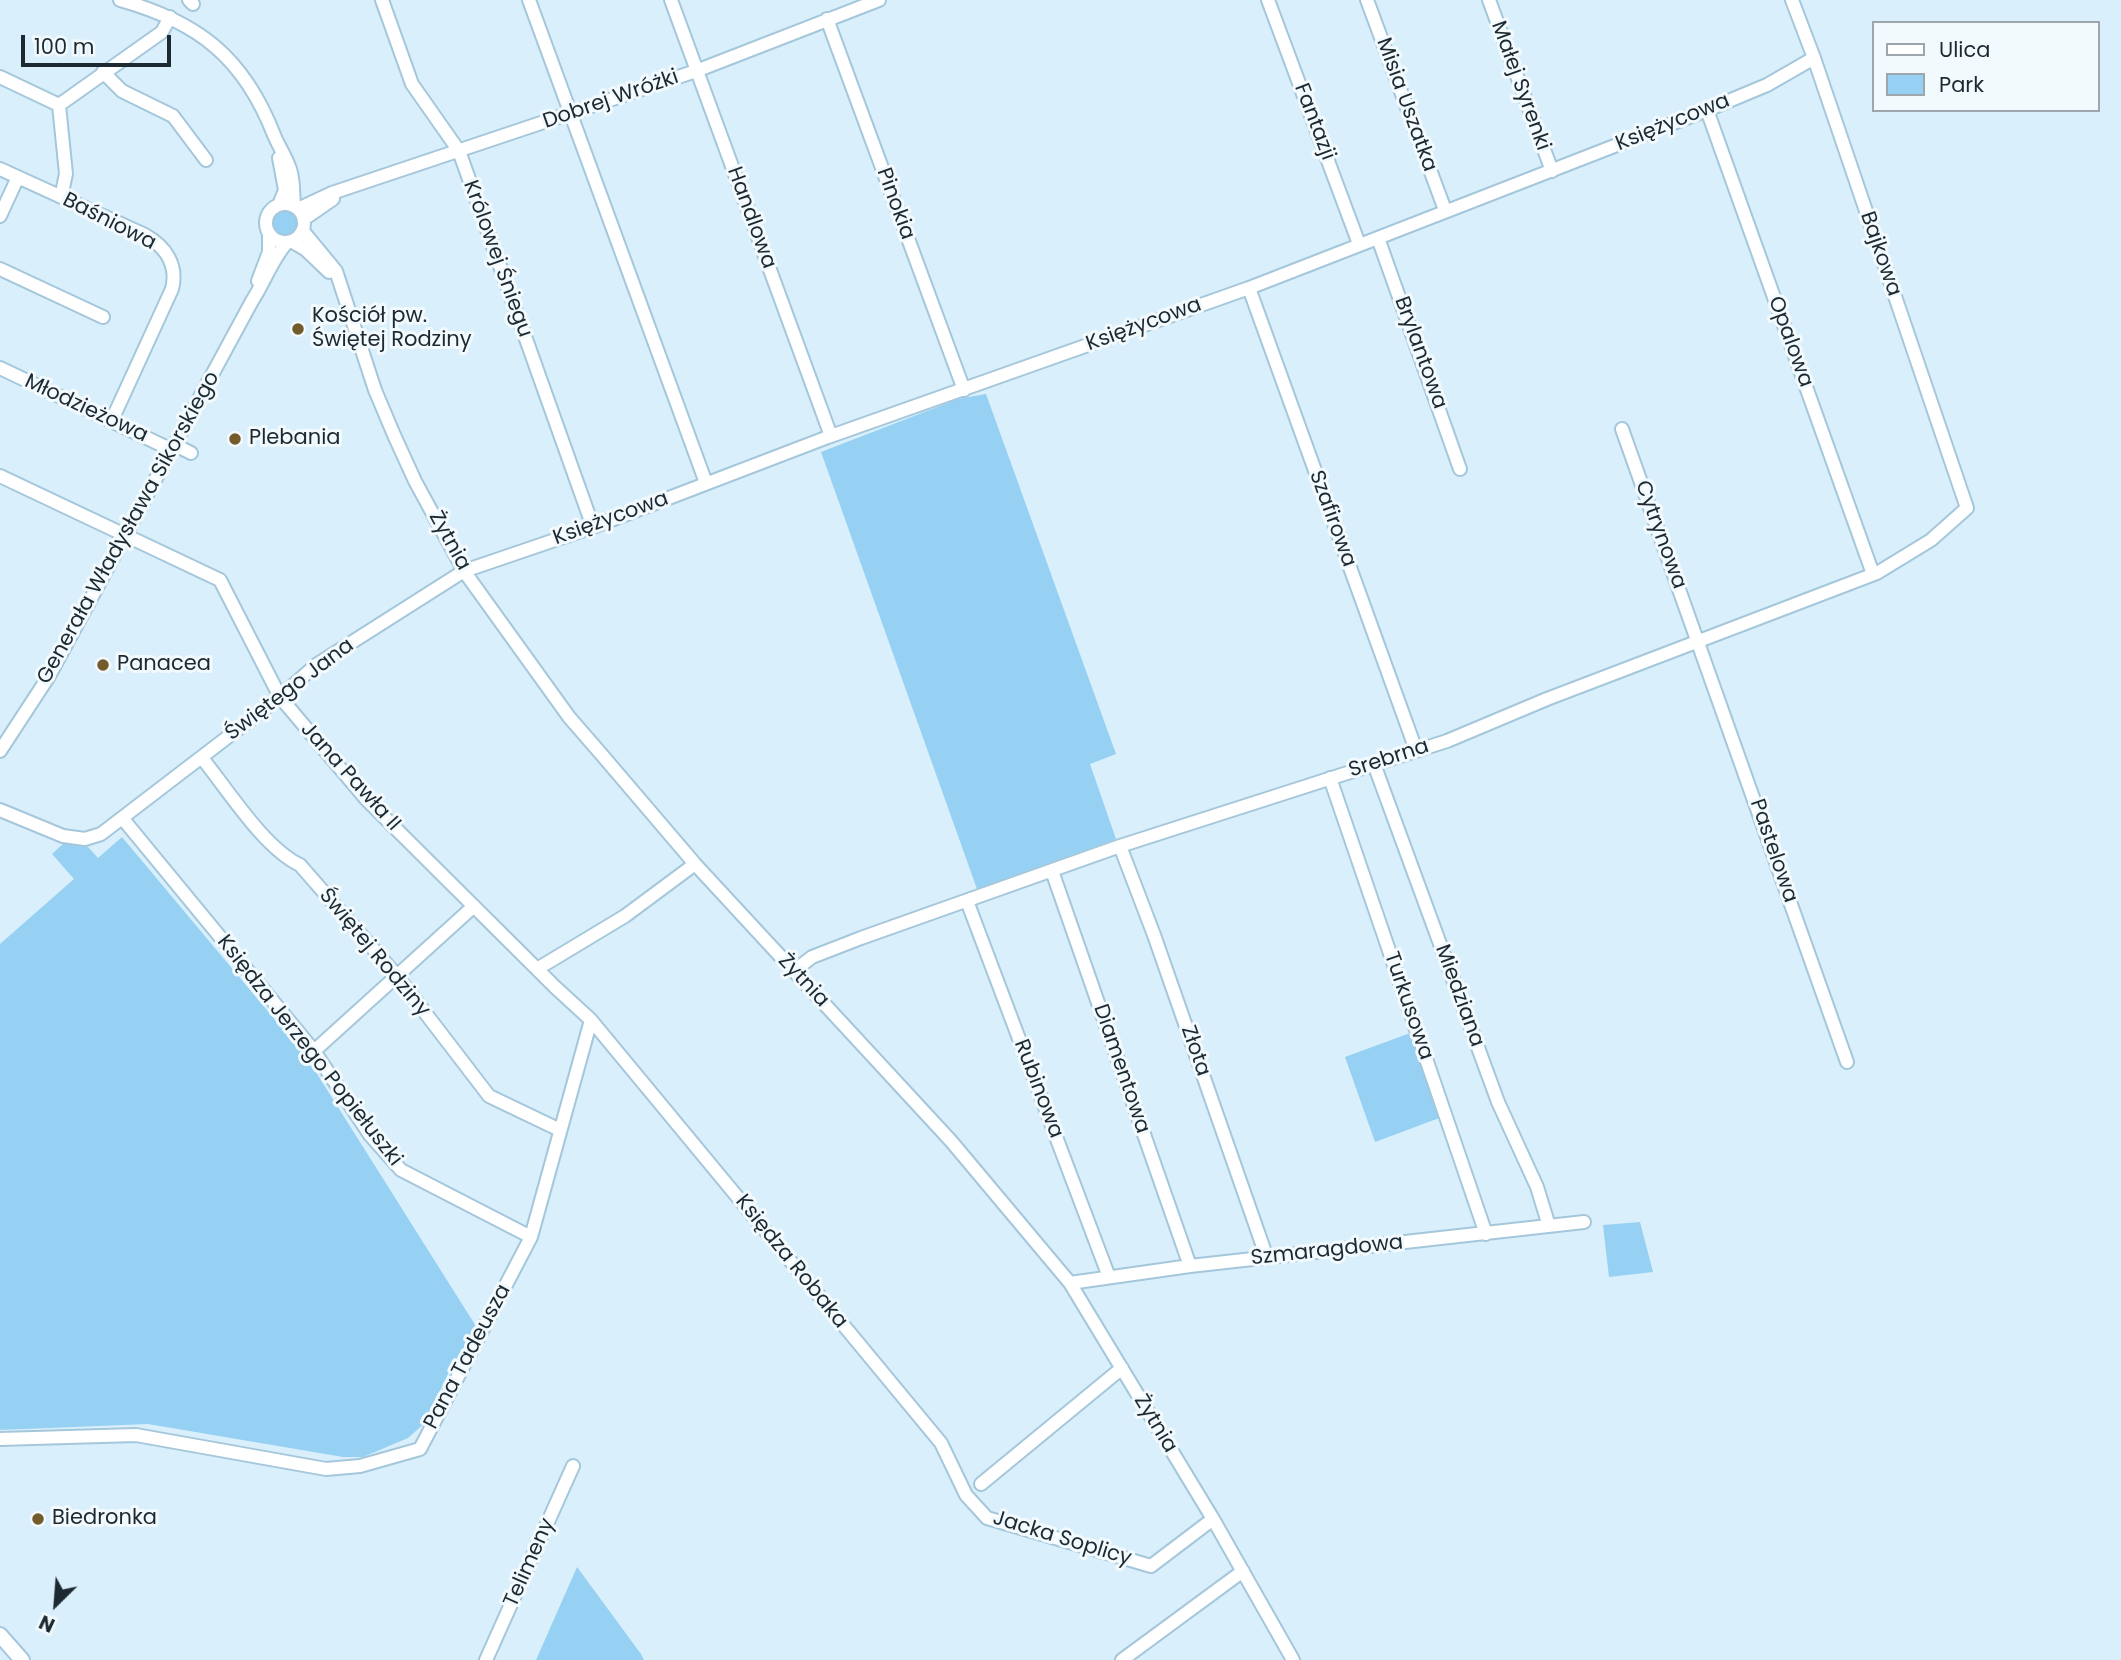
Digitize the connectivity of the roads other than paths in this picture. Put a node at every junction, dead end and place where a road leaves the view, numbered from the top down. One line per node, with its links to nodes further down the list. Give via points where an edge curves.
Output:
1 (120, 0): 10 (street)
2 (382, 0): 21 (street, Królowej Śniegu, via 412,84)
3 (529, 0): 19 (street)
4 (671, 0): 14 (street, Handlowa)
5 (879, 0): 12 (street, Dobrej Wróżki)
6 (1268, 0): 34 (street, Fantazji)
7 (1367, 0): 28 (street, Misia Uszatka)
8 (1489, 0): 24 (street, Małej Syrenki)
9 (1792, 0): 13 (street, Bajkowa)
10 (135, 2): 11 (street)
11 (170, 17): 15 (street, via 162,32); 20 (street, via 197,32 234,65 260,100)
12 (827, 19): 14 (street, Dobrej Wróżki); 41 (street, Pinokia)
13 (1814, 58): 18 (street, Księżycowa, via 1767,85); 50 (street, Bajkowa)
14 (696, 71): 19 (street, Dobrej Wróżki); 44 (street, Handlowa)
15 (103, 72): 17 (street); 22 (street, via 122,91 173,116)
16 (0, 77): 17 (street)
17 (59, 105): 26 (street, via 66,174)
18 (1707, 110): 24 (street, Księżycowa); 54 (street, Opalowa)
19 (570, 114): 21 (street, Dobrej Wróżki); 49 (street)
20 (276, 140): 27 (street, via 285,190); 30 (street, via 291,172)
21 (459, 151): 30 (street, Dobrej Wróżki, via 324,196); 51 (street, Królowej Śniegu)
22 (206, 160)
23 (0, 169): 25 (street, Baśniowa)
24 (1552, 171): 28 (street, Księżycowa)
25 (18, 177): 26 (street, Baśniowa); 29 (street)
26 (61, 197): 42 (street, Baśniowa, via 154,241 173,268 170,293)
27 (279, 205): 30 (street); 31 (street, via 267,217)
28 (1445, 210): 32 (street, Księżycowa)
29 (0, 216)
30 (300, 216): 33 (street); 37 (street, Żytnia, via 333,266)
31 (269, 234): 33 (street, via 277,241); 38 (street, Generała Władysława Sikorskiego, via 269,252)
32 (1378, 238): 34 (street, Księżycowa); 47 (street, Brylantowa)
33 (289, 242): 37 (street, Żytnia, via 305,249); 38 (street, Generała Władysława Sikorskiego, via 279,251)
34 (1359, 244): 36 (street, Księżycowa)
35 (0, 269): 39 (street)
36 (1249, 288): 41 (street, Księżycowa); 57 (street, Szafirowa)
37 (342, 290): 53 (street, Żytnia, via 394,435)
38 (252, 301): 45 (street, Generała Władysława Sikorskiego)
39 (103, 317)
40 (0, 369): 42 (street, Młodzieżowa)
41 (964, 390): 44 (street, Księżycowa)
42 (111, 420): 45 (street, Młodzieżowa)
43 (1622, 429): 55 (street, Cytrynowa)
44 (831, 436): 49 (street, Księżycowa)
45 (173, 447): 46 (street, Młodzieżowa); 52 (street, Generała Władysława Sikorskiego)
46 (191, 453)
47 (1460, 469)
48 (0, 476): 52 (street, Jana Pawła II)
49 (706, 483): 51 (street, Księżycowa)
50 (1967, 508): 54 (street, Srebrna, via 1931,540)
51 (593, 527): 53 (street, Księżycowa)
52 (126, 534): 56 (street, Jana Pawła II, via 220,580); 58 (street, Generała Władysława Sikorskiego, via 49,676)
53 (464, 571): 56 (street, Świętego Jana, via 316,665); 65 (street, Żytnia, via 569,717)
54 (1873, 574): 55 (street, Srebrna)
55 (1699, 640): 57 (street, Srebrna); 74 (street, Pastelowa)
56 (280, 697): 59 (street, Świętego Jana); 68 (street, Jana Pawła II, via 366,799)
57 (1416, 750): 60 (street, Srebrna)
58 (0, 751)
59 (202, 758): 63 (street, Świętego Jana); 71 (street, Świętej Rodziny, via 270,843 300,865)
60 (1374, 764): 61 (street, Srebrna); 77 (street, Miedziana, via 1498,1102 1537,1187)
61 (1329, 778): 64 (street, Srebrna); 78 (street, Turkusowa)
62 (0, 810): 63 (street, Świętego Jana, via 74,839 93,838)
63 (124, 819): 73 (street, Księdza Jerzego Popiełuszki)
64 (1120, 846): 66 (street, Srebrna); 80 (street, Złota)
65 (695, 864): 69 (street, via 625,916); 70 (street, Żytnia)
66 (1052, 871): 67 (street, Srebrna); 81 (street, Diamentowa)
67 (967, 901): 70 (street, Srebrna, via 812,957); 82 (street, Rubinowa)
68 (474, 906): 69 (street, Jana Pawła II); 71 (street)
69 (537, 969): 72 (street, Jana Pawła II)
70 (794, 971): 83 (street, Żytnia, via 951,1141)
71 (397, 976): 73 (street); 75 (street, Świętej Rodziny, via 489,1096)
72 (591, 1020): 75 (street, Pana Tadeusza); 88 (street, Księdza Robaka, via 941,1443 966,1495)
73 (314, 1051): 79 (street, Księdza Jerzego Popiełuszki, via 370,1135 401,1170)
74 (1847, 1062)
75 (560, 1130): 79 (street, Pana Tadeusza)
76 (1584, 1222): 77 (street, Szmaragdowa)
77 (1549, 1226): 78 (street, Szmaragdowa)
78 (1486, 1234): 80 (street, Szmaragdowa)
79 (531, 1237): 85 (street, Pana Tadeusza, via 420,1450 360,1466 326,1469 136,1435)
80 (1267, 1258): 81 (street, Szmaragdowa)
81 (1190, 1266): 82 (street, Szmaragdowa)
82 (1110, 1277): 83 (street, Szmaragdowa)
83 (1070, 1283): 84 (street, Żytnia)
84 (1122, 1368): 87 (street); 89 (street, Żytnia)
85 (0, 1439)
86 (573, 1466): 93 (street, Telimeny)
87 (981, 1484)
88 (980, 1511): 89 (street, Jacka Soplicy, via 987,1518 1152,1566)
89 (1213, 1519): 90 (street, Żytnia)
90 (1243, 1571): 94 (street); 95 (street, Żytnia)
91 (0, 1635): 92 (main road)
92 (22, 1660)
93 (486, 1660)
94 (1122, 1660)
95 (1293, 1660)

